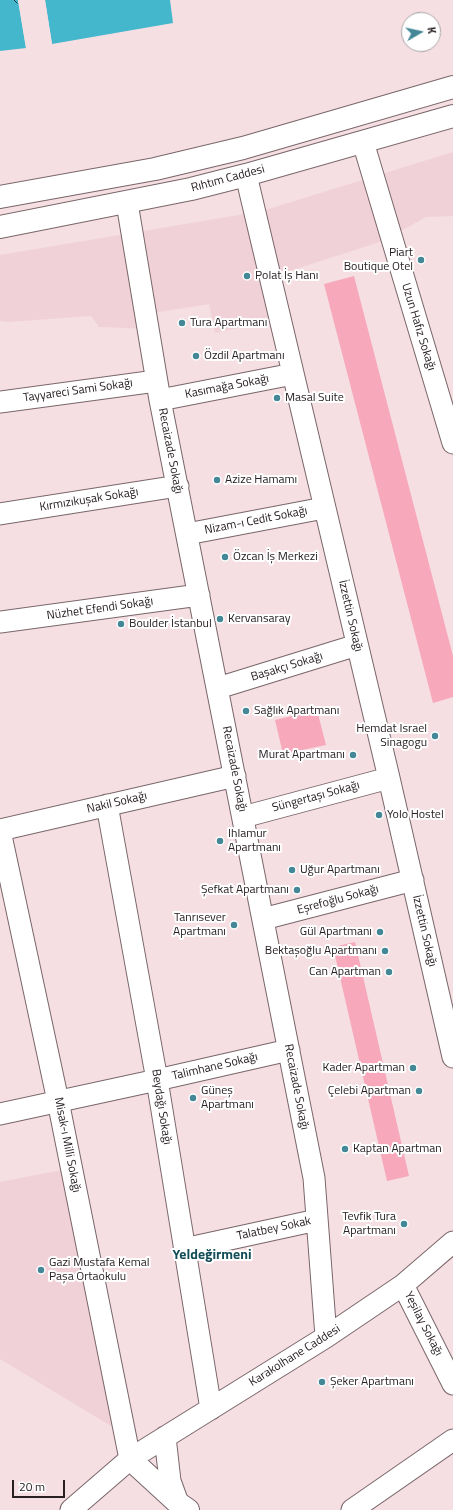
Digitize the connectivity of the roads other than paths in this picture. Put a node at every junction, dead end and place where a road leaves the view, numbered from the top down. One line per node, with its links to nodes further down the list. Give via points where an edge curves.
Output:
1 (453, 87): 5 (main road, via 243,148 155,169)
2 (453, 116): 3 (main road, Rıhtım Caddesi)
3 (363, 142): 4 (main road, Rıhtım Caddesi); 11 (street, Uzun Hafız Sokağı)
4 (246, 175): 6 (main road, Rıhtım Caddesi); 8 (street, İzzettin Sokağı)
5 (0, 197)
6 (127, 203): 7 (main road, Rıhtım Caddesi); 9 (street, Recaizade Sokağı)
7 (0, 227)
8 (293, 374): 9 (street, Kasımağa Sokağı); 13 (street, İzzettin Sokağı)
9 (158, 391): 10 (street, Tayyareci Sami Sokağı); 12 (street, Recaizade Sokağı)
10 (0, 402)
11 (453, 443)
12 (178, 486): 14 (street, Kırmızıkuşak Sokağı); 15 (street, Recaizade Sokağı)
13 (324, 508): 15 (street, Nizam-ı Cedit Sokağı); 18 (street, İzzettin Sokağı)
14 (0, 514)
15 (187, 534): 16 (street, Recaizade Sokağı)
16 (199, 595): 17 (street, Nüzhet Efendi Sokağı); 19 (street, Recaizade Sokağı)
17 (0, 622)
18 (357, 645): 19 (street, Başakçı Sokağı); 21 (street, İzzettin Sokağı)
19 (218, 688): 20 (street, Recaizade Sokağı)
20 (235, 776): 22 (street, Nakil Sokağı); 23 (street, Recaizade Sokağı)
21 (389, 778): 23 (street, Süngertaşı Sokağı); 25 (street, İzzettin Sokağı)
22 (107, 805): 24 (street, Nakil Sokağı); 29 (street, Beydağı Sokağı)
23 (243, 817): 26 (street, Recaizade Sokağı)
24 (0, 831): 30 (street, Misak-ı Milli Sokağı)
25 (413, 880): 26 (street, Eşrefoğlu Sokağı); 28 (street, İzzettin Sokağı)
26 (263, 919): 27 (street, Recaizade Sokağı)
27 (289, 1050): 29 (street, Talimhane Sokağı); 32 (street, Recaizade Sokağı, via 314,1178)
28 (453, 1057)
29 (157, 1080): 30 (street, Talimhane Sokağı); 34 (street, Beydağı Sokağı)
30 (58, 1101): 31 (street, Talimhane Sokağı); 41 (street, Misak-ı Milli Sokağı)
31 (0, 1114)
32 (317, 1220): 34 (street, Talatbey Sokak); 36 (street, Recaizade Sokağı)
33 (453, 1242): 35 (street, Karakolhane Caddesi)
34 (184, 1249): 38 (street, Beydağı Sokağı)
35 (403, 1285): 36 (street, Karakolhane Caddesi); 37 (street, Yeşilay Sokağı)
36 (326, 1337): 38 (street, Karakolhane Caddesi)
37 (453, 1384)
38 (211, 1409): 39 (street, Karakolhane Caddesi)
39 (165, 1438): 41 (street, Karakolhane Caddesi); 42 (street, via 170,1482)
40 (453, 1440): 44 (street)
41 (130, 1459): 42 (main road); 43 (street, Karakolhane Caddesi)
42 (183, 1506)
43 (71, 1510)
44 (352, 1510)

